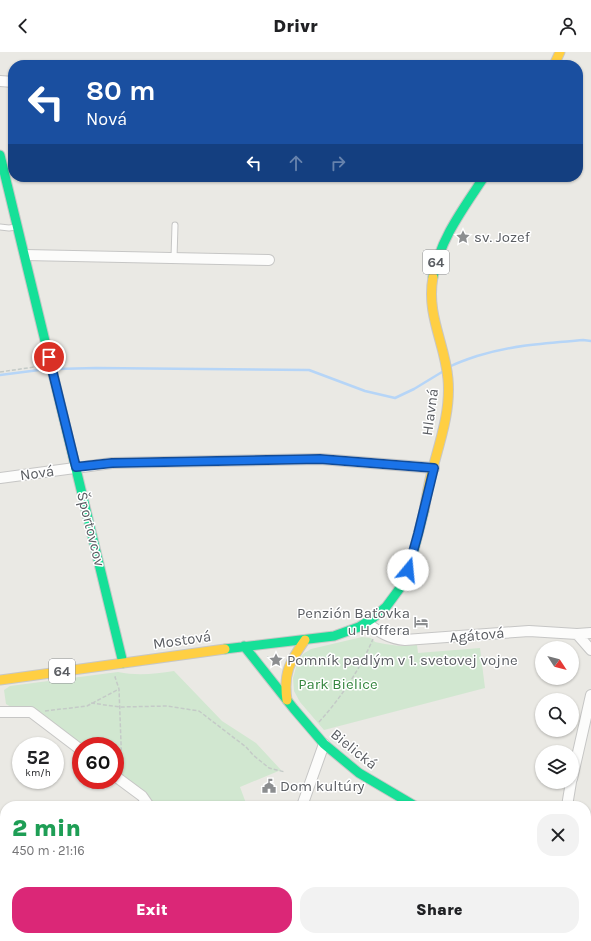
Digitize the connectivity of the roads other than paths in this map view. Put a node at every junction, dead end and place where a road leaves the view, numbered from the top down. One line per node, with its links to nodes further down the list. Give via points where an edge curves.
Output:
1 (0, 155): 5 (main road, Športovcov)
2 (481, 182): 10 (main road, Hlavná / 64, via 445,240 434,268 431,309 448,378 444,425)
3 (175, 226): 7 (lane)
4 (0, 227): 5 (lane)
5 (17, 227): 6 (main road, Športovcov)
6 (25, 255): 7 (street); 9 (main road, Športovcov)
7 (174, 258): 8 (street)
8 (269, 260)
9 (76, 467): 10 (street, Nová, via 112,463 320,459); 11 (street, Nová); 18 (main road, Športovcov)
10 (434, 468): 12 (main road, Hlavná / 64, via 411,560 402,585 385,608)
11 (0, 478)
12 (367, 623): 14 (street, Agátová, via 383,634 405,640 529,631); 15 (main road, Mostová / 64, via 334,636)
13 (591, 633): 14 (street, Agátová)
14 (577, 634): 17 (street)
15 (305, 640): 16 (main road, Mostová / 64); 21 (main road, via 287,670 284,685)
16 (244, 646): 18 (main road, Mostová / 64); 21 (main road, Bielická)
17 (591, 650)
18 (123, 663): 19 (main road, Mostová / 64)
19 (0, 680)
20 (591, 695): 25 (street)
21 (287, 700): 24 (main road, Bielická)
22 (0, 710): 23 (street, via 31,712)
23 (72, 743)
24 (324, 744): 29 (street); 30 (main road, Bielická, via 359,773)
25 (579, 749)
26 (124, 782): 28 (street)
27 (570, 789): 31 (street)
28 (146, 801)
29 (304, 801)
30 (407, 801)
31 (567, 801)

